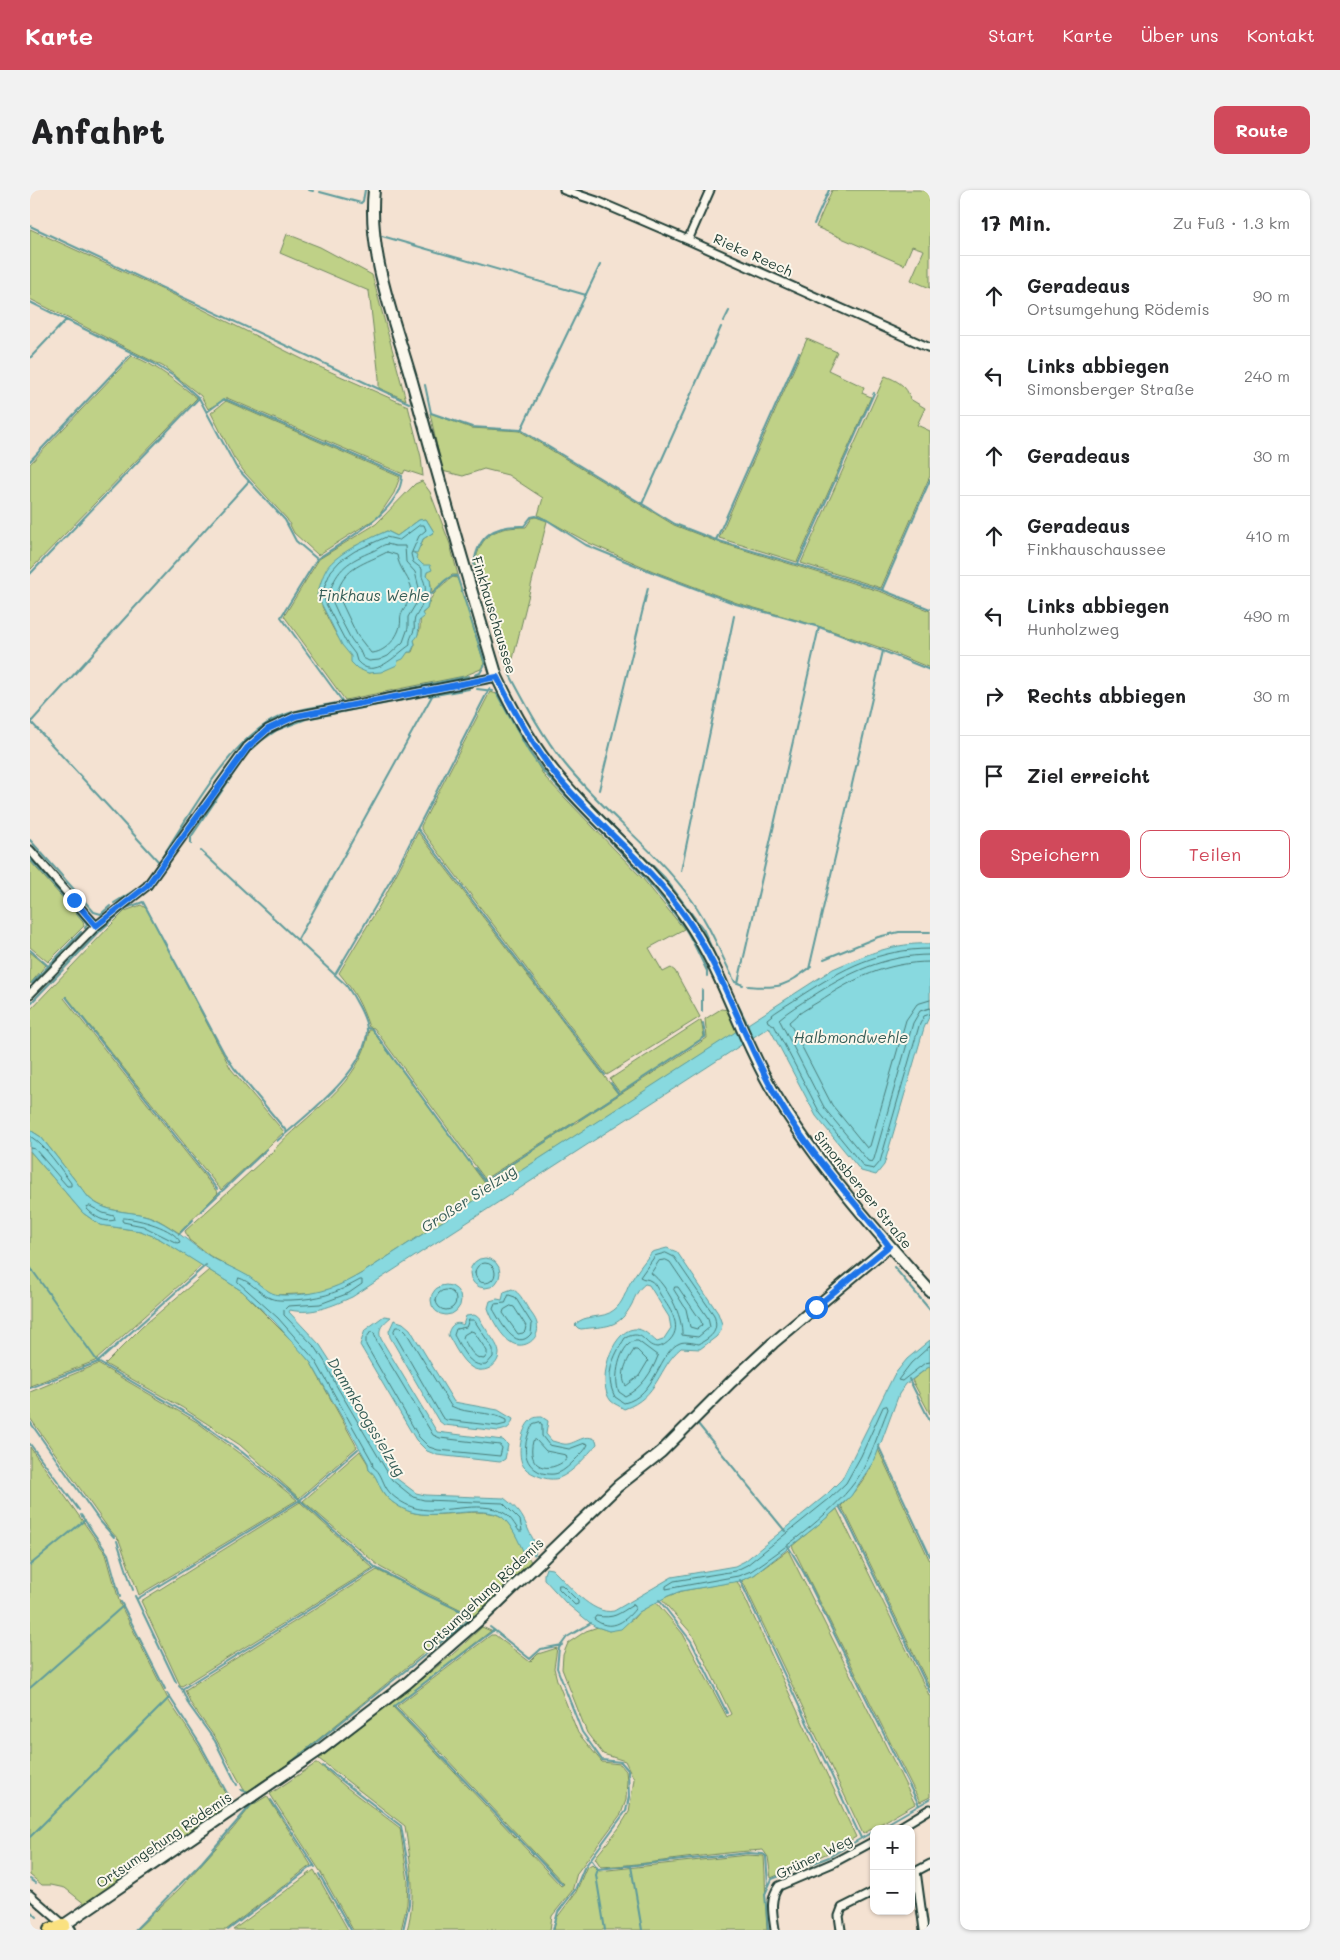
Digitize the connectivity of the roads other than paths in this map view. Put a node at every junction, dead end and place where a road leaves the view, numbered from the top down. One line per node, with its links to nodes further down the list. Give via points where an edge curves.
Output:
1 (374, 190): 6 (street, Finkhauschaussee, via 374,239 438,479)
2 (564, 190): 4 (street, Rieke Reech)
3 (710, 190): 4 (street)
4 (688, 240): 5 (street, Rieke Reech)
5 (930, 348)
6 (497, 677): 8 (street, via 296,716 268,729 247,748 147,886); 10 (street, Finkhauschaussee, via 520,720 556,774 662,885 687,918 717,972)
7 (30, 850): 8 (street)
8 (96, 926): 9 (street)
9 (30, 994)
10 (752, 1048): 11 (street, Simonsberger Straße, via 772,1090 809,1147)
11 (889, 1246): 12 (street, Simonsberger Straße); 21 (street, Ortsumgehung Rödemis, via 731,1382 661,1452 618,1486 486,1614 407,1683 321,1749)
12 (930, 1291)
13 (930, 1809): 14 (street)
14 (904, 1825)
15 (870, 1843): 23 (street, Grüner Weg, via 779,1886 773,1898)
16 (930, 1864): 17 (street)
17 (915, 1872)
18 (915, 1878): 25 (street)
19 (870, 1894): 24 (street, via 842,1908 839,1916)
20 (30, 1895): 21 (street)
21 (65, 1928): 22 (highway)
22 (50, 1930)
23 (774, 1930)
24 (841, 1930)
25 (924, 1930)

